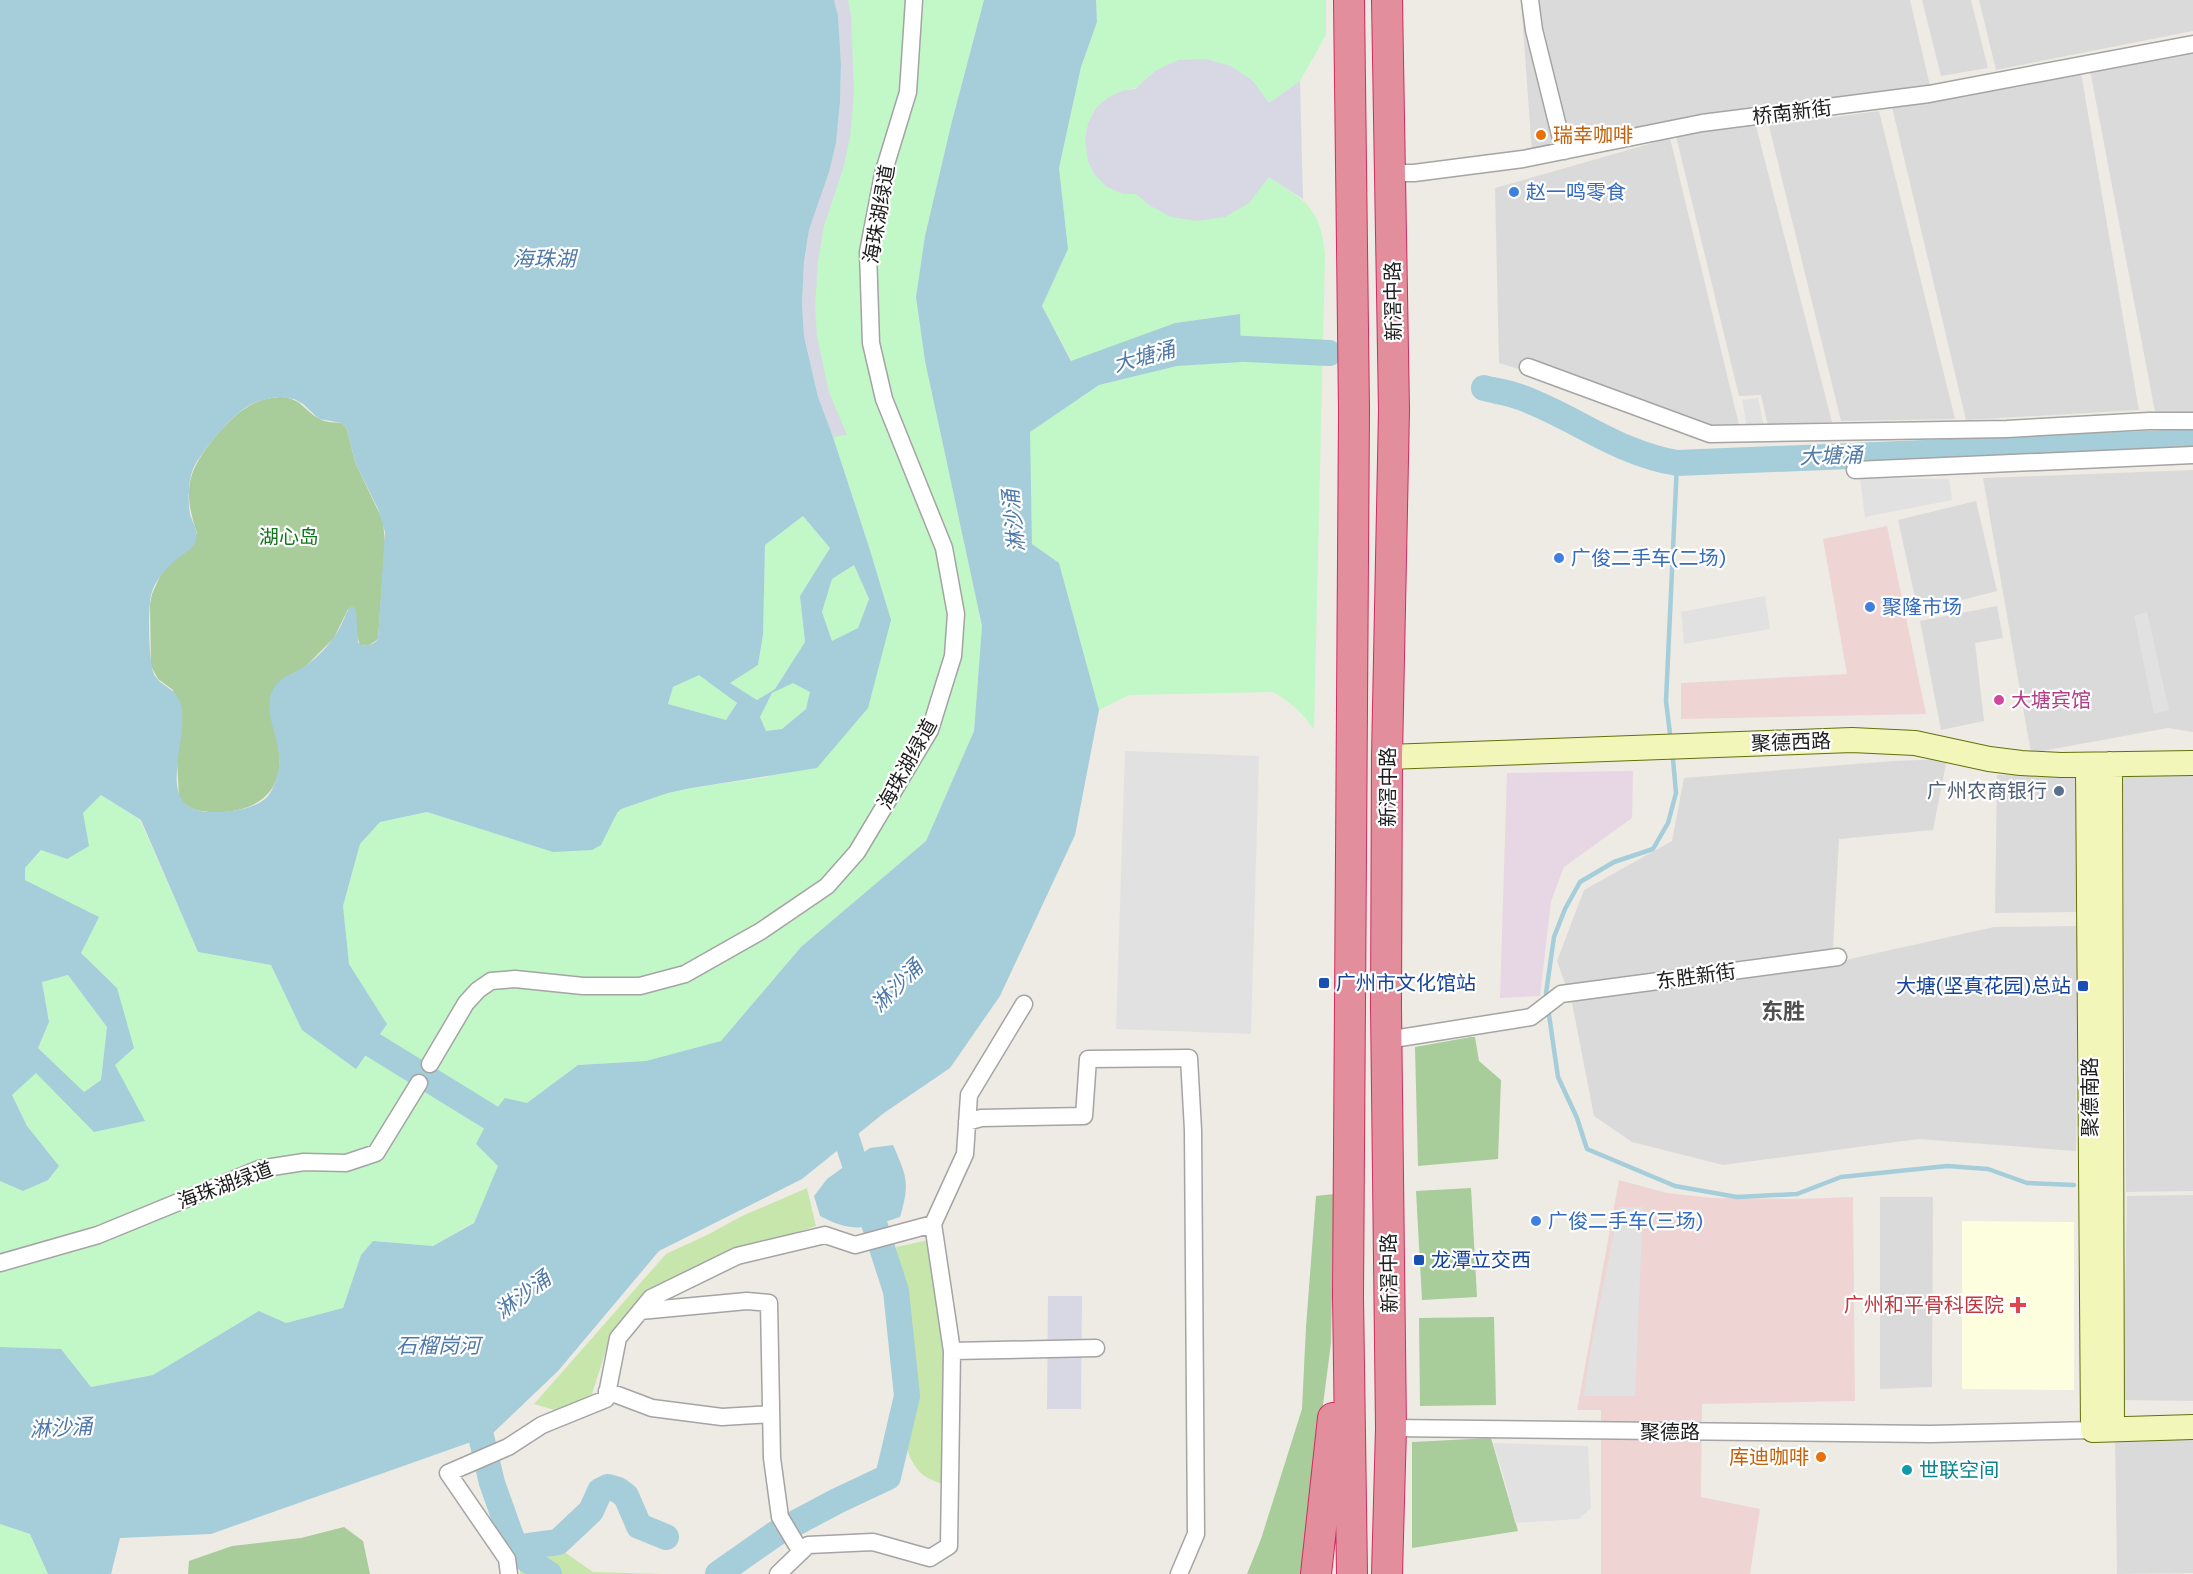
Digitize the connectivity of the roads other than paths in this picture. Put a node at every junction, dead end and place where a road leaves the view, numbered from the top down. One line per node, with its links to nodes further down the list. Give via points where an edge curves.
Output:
1 (914, 0): 18 (street, 海珠湖绿道, via 908,92 883,174 868,252 871,343 884,399 944,548 956,614 953,656 930,730 857,852 827,886 761,931 685,974 640,986 491,981 465,1003)
2 (1349, 0): 23 (highway, 新滘中路, via 1354,446)
3 (1388, 0): 7 (highway, 新滘中路)
4 (1530, 0): 6 (street)
5 (2193, 44): 6 (street, 桥南新街, via 1929,94 1702,123)
6 (1564, 151): 7 (street, 桥南新街, via 1504,162)
7 (1390, 173): 12 (highway, 新滘中路, via 1394,410)
8 (1528, 367): 9 (street, via 1710,434)
9 (2193, 421)
10 (2193, 455): 11 (street)
11 (1855, 470)
12 (1388, 757): 14 (street, 聚德西路, via 1852,740 1908,742 2013,763); 17 (highway, 新滘中路)
13 (2193, 764): 14 (street, 聚德西路)
14 (2099, 765): 31 (street, 聚德南路); 31 (street, 聚德南路, via 2109,855)
15 (1838, 957): 17 (street, 东胜新街, via 1561,994 1531,1017)
16 (1024, 1004): 20 (street, via 969,1095)
17 (1387, 1040): 30 (highway, 新滘中路)
18 (430, 1064)
19 (418, 1083): 22 (street, 海珠湖绿道, via 376,1152 346,1163 304,1162 259,1169 98,1235)
20 (967, 1122): 21 (street, via 965,1154); 36 (street, via 981,1118 1084,1116 1088,1059 1189,1058 1196,1534)
21 (933, 1224): 24 (street, via 855,1245 825,1235 737,1256 651,1298); 26 (street)
22 (0, 1263)
23 (1348, 1296): 32 (highway); 39 (highway, 新滘中路)
24 (640, 1311): 27 (street, via 618,1338); 28 (street, via 769,1303)
25 (1096, 1348): 26 (street)
26 (952, 1351): 33 (street, via 949,1546 930,1557 873,1542 808,1545)
27 (607, 1391): 28 (street, via 652,1408 722,1417); 34 (street, via 606,1399 542,1425 508,1447 448,1473 507,1559)
28 (771, 1414): 33 (street, via 780,1517)
29 (2193, 1427): 31 (street, 聚德路)
30 (1391, 1428): 31 (street, 聚德路, via 1919,1434); 40 (highway, 新滘中路); 41 (highway)
31 (2102, 1429)
32 (1329, 1459): 37 (highway); 38 (highway)
33 (800, 1552): 35 (street)
34 (509, 1574)
35 (778, 1574)
36 (1179, 1574)
37 (1316, 1574)
38 (1325, 1574)
39 (1352, 1574)
40 (1387, 1574)
41 (1408, 1574)

